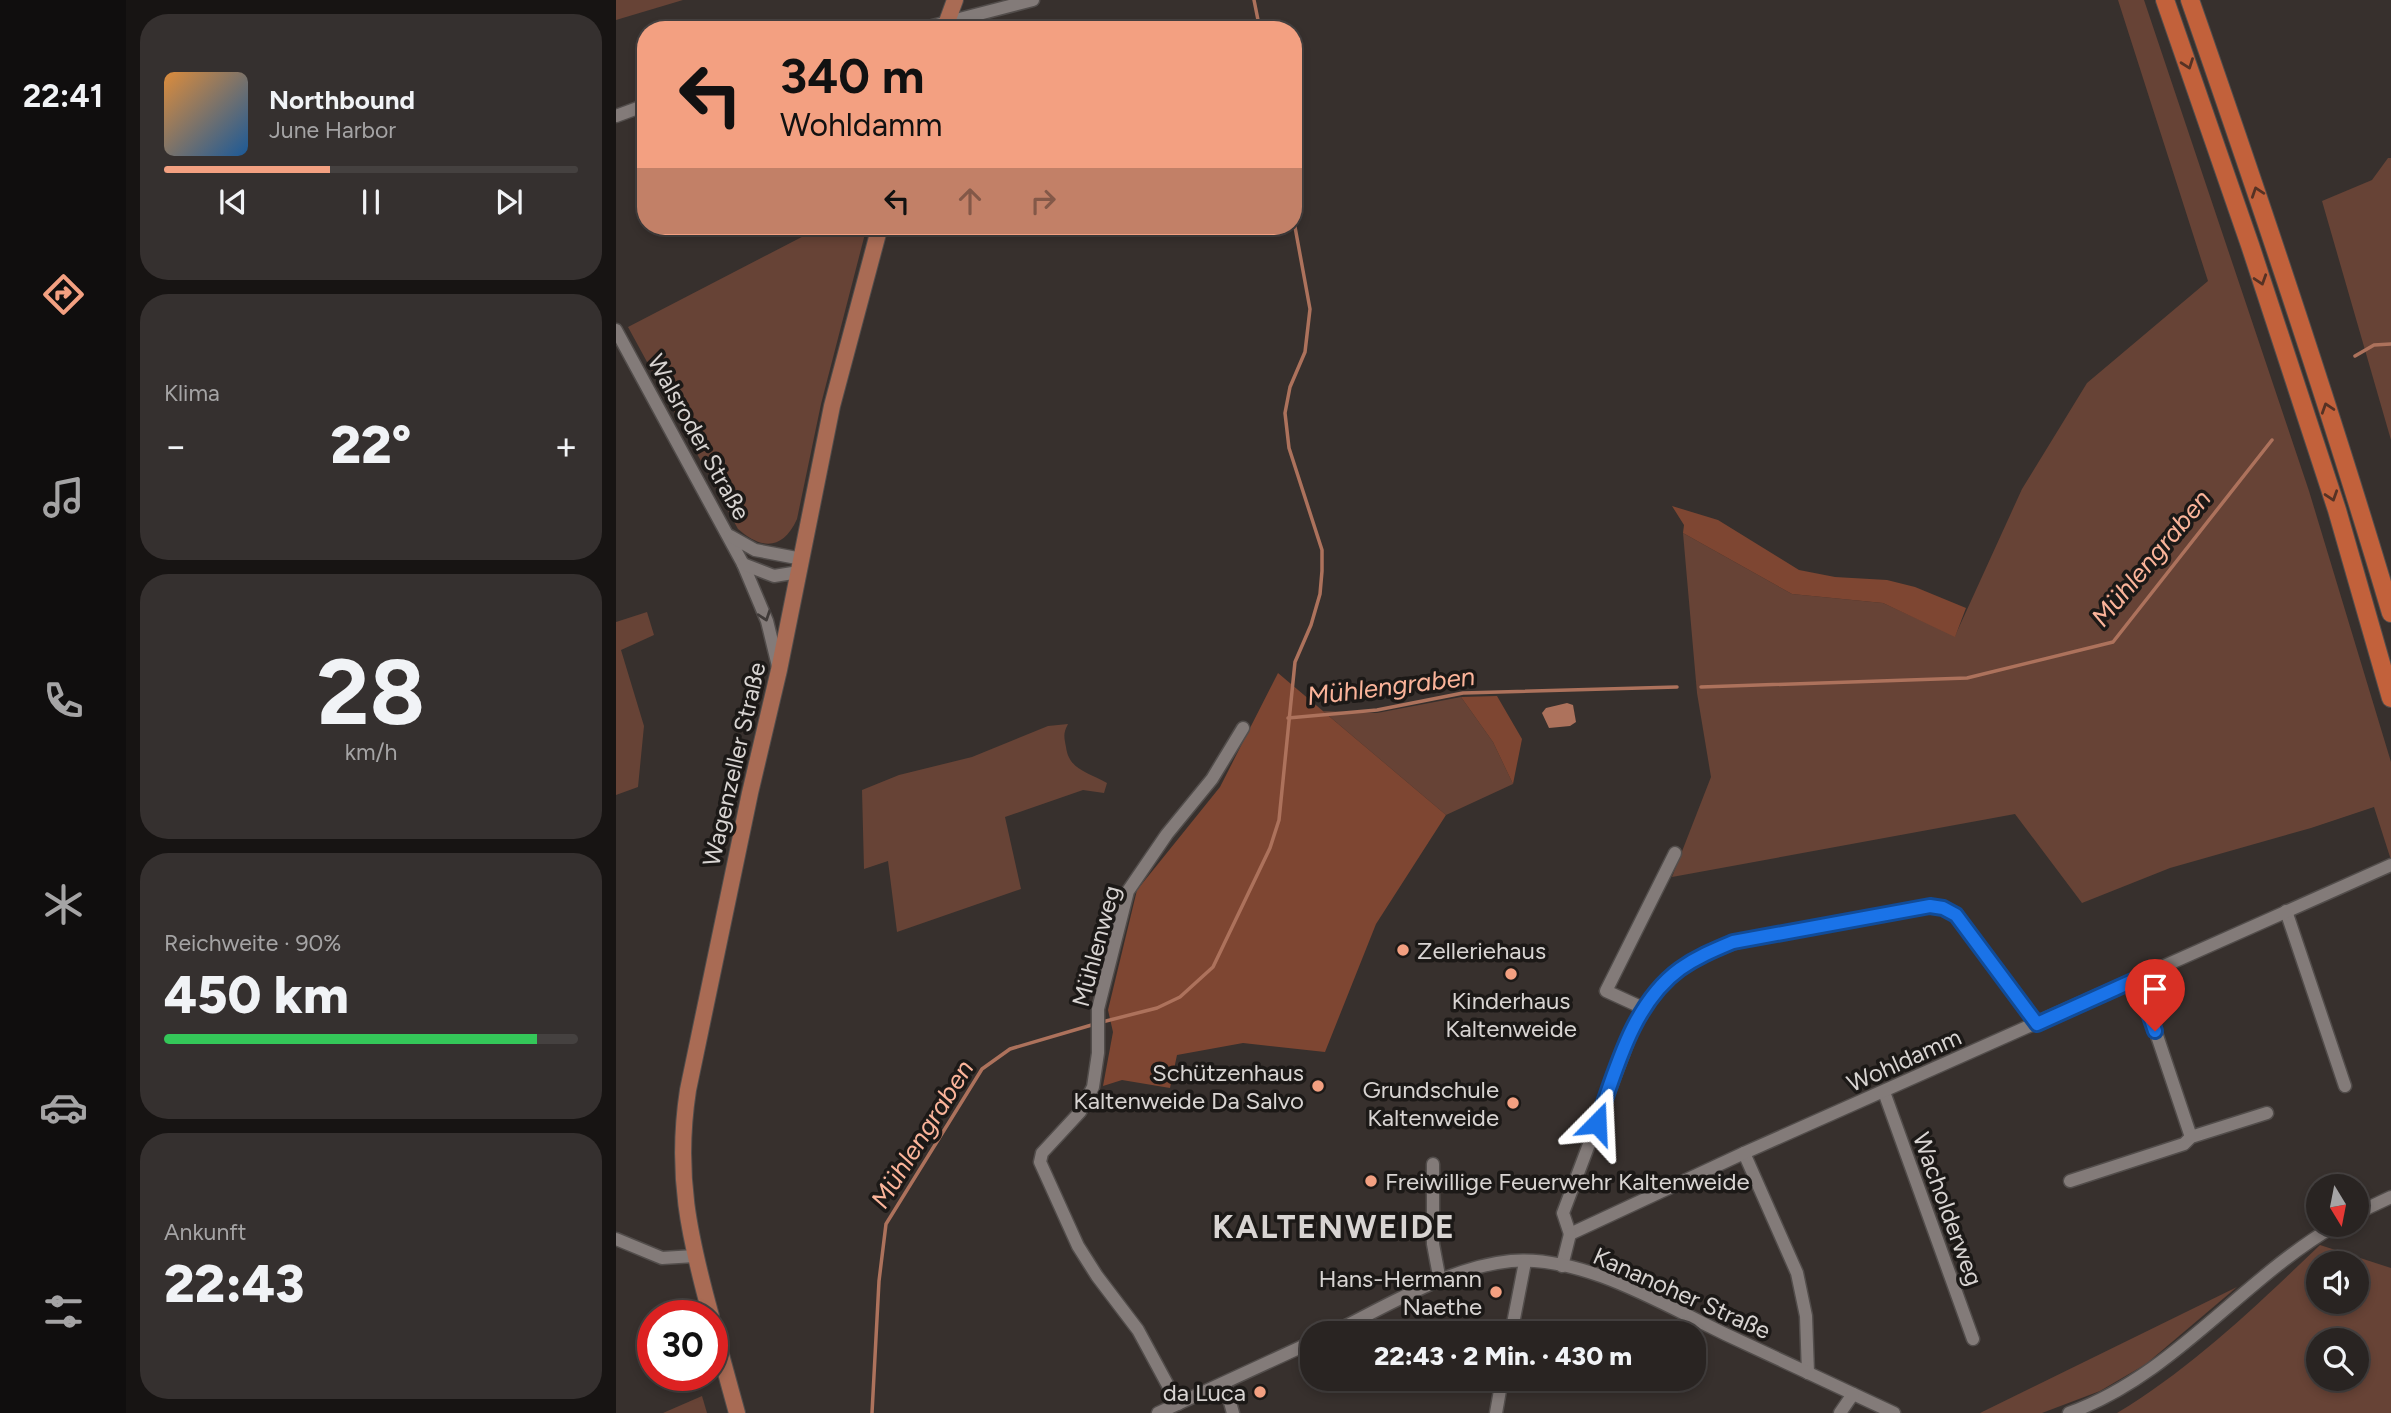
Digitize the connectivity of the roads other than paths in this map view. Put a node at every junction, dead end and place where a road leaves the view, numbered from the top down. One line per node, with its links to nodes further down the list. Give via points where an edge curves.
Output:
1 (955, 0): 5 (main road)
2 (1033, 0): 6 (street)
3 (2165, 0): 16 (highway, one-way to 16, via 2337,510)
4 (2190, 0): 14 (highway, one-way to 4, via 2280,262)
5 (948, 21)
6 (963, 21)
7 (637, 109): 8 (street)
8 (616, 116)
9 (878, 235): 13 (main road, Wagenzeller Straße, via 832,406)
10 (616, 330): 11 (street, Walsroder Straße)
11 (729, 536): 12 (street, Walsroder Straße); 13 (street)
12 (743, 564): 13 (street, via 774,576); 15 (street, Walsroder Straße, one-way to 15, via 767,621)
13 (801, 565): 15 (main road, Wagenzeller Straße)
14 (2391, 613)
15 (779, 670): 36 (main road, Wagenzeller Straße, via 682,1129 681,1162)
16 (2391, 698)
17 (1243, 728): 50 (street, Mühlenweg, via 1212,779 1128,891 1105,977 1093,1087 1080,1112 1042,1153 1040,1162 1078,1246 1138,1330)
18 (1675, 853): 22 (street, via 1606,991)
19 (2391, 865): 20 (street, Wohldamm)
20 (2286, 911): 21 (street, Wohldamm); 24 (street)
21 (2137, 979): 23 (street, Wohldamm); 27 (street)
22 (1643, 1008): 23 (street, via 1678,971 1733,942 1930,906 1956,915); 33 (street, via 1563,1213)
23 (2037, 1024): 25 (street, Wohldamm)
24 (2346, 1086)
25 (1884, 1093): 28 (street, Wohldamm); 43 (street, Wacholderweg)
26 (2267, 1113): 27 (street)
27 (2191, 1137): 30 (street, via 2184,1144)
28 (1744, 1153): 33 (street, Wohldamm); 45 (street, via 1797,1273)
29 (1433, 1164): 39 (street, via 1433,1244)
30 (2070, 1181)
31 (2391, 1197): 32 (street)
32 (2370, 1207)
33 (1570, 1234): 38 (street)
34 (2318, 1237): 57 (street, via 2146,1372)
35 (616, 1239): 36 (street, via 662,1258)
36 (695, 1256): 40 (main road, Wagenzeller Straße)
37 (1525, 1262): 38 (street, Kananoher Straße); 39 (street, Kananoher Straße, via 1482,1266); 42 (street)
38 (1562, 1266): 45 (street, Kananoher Straße, via 1602,1276)
39 (1440, 1281): 41 (street, Kananoher Straße)
40 (706, 1300)
41 (1356, 1321)
42 (1514, 1321)
43 (1973, 1339)
44 (1300, 1348): 47 (street)
45 (1808, 1373): 49 (street, Kananoher Straße)
46 (728, 1380): 51 (main road)
47 (1225, 1384): 50 (street); 53 (street)
48 (1500, 1391): 54 (street)
49 (1853, 1394): 55 (street); 56 (street, Kananoher Straße)
50 (1178, 1404): 52 (street)
51 (737, 1413)
52 (1158, 1413)
53 (1233, 1413)
54 (1496, 1413)
55 (1840, 1413)
56 (1894, 1413)
57 (2069, 1413)

